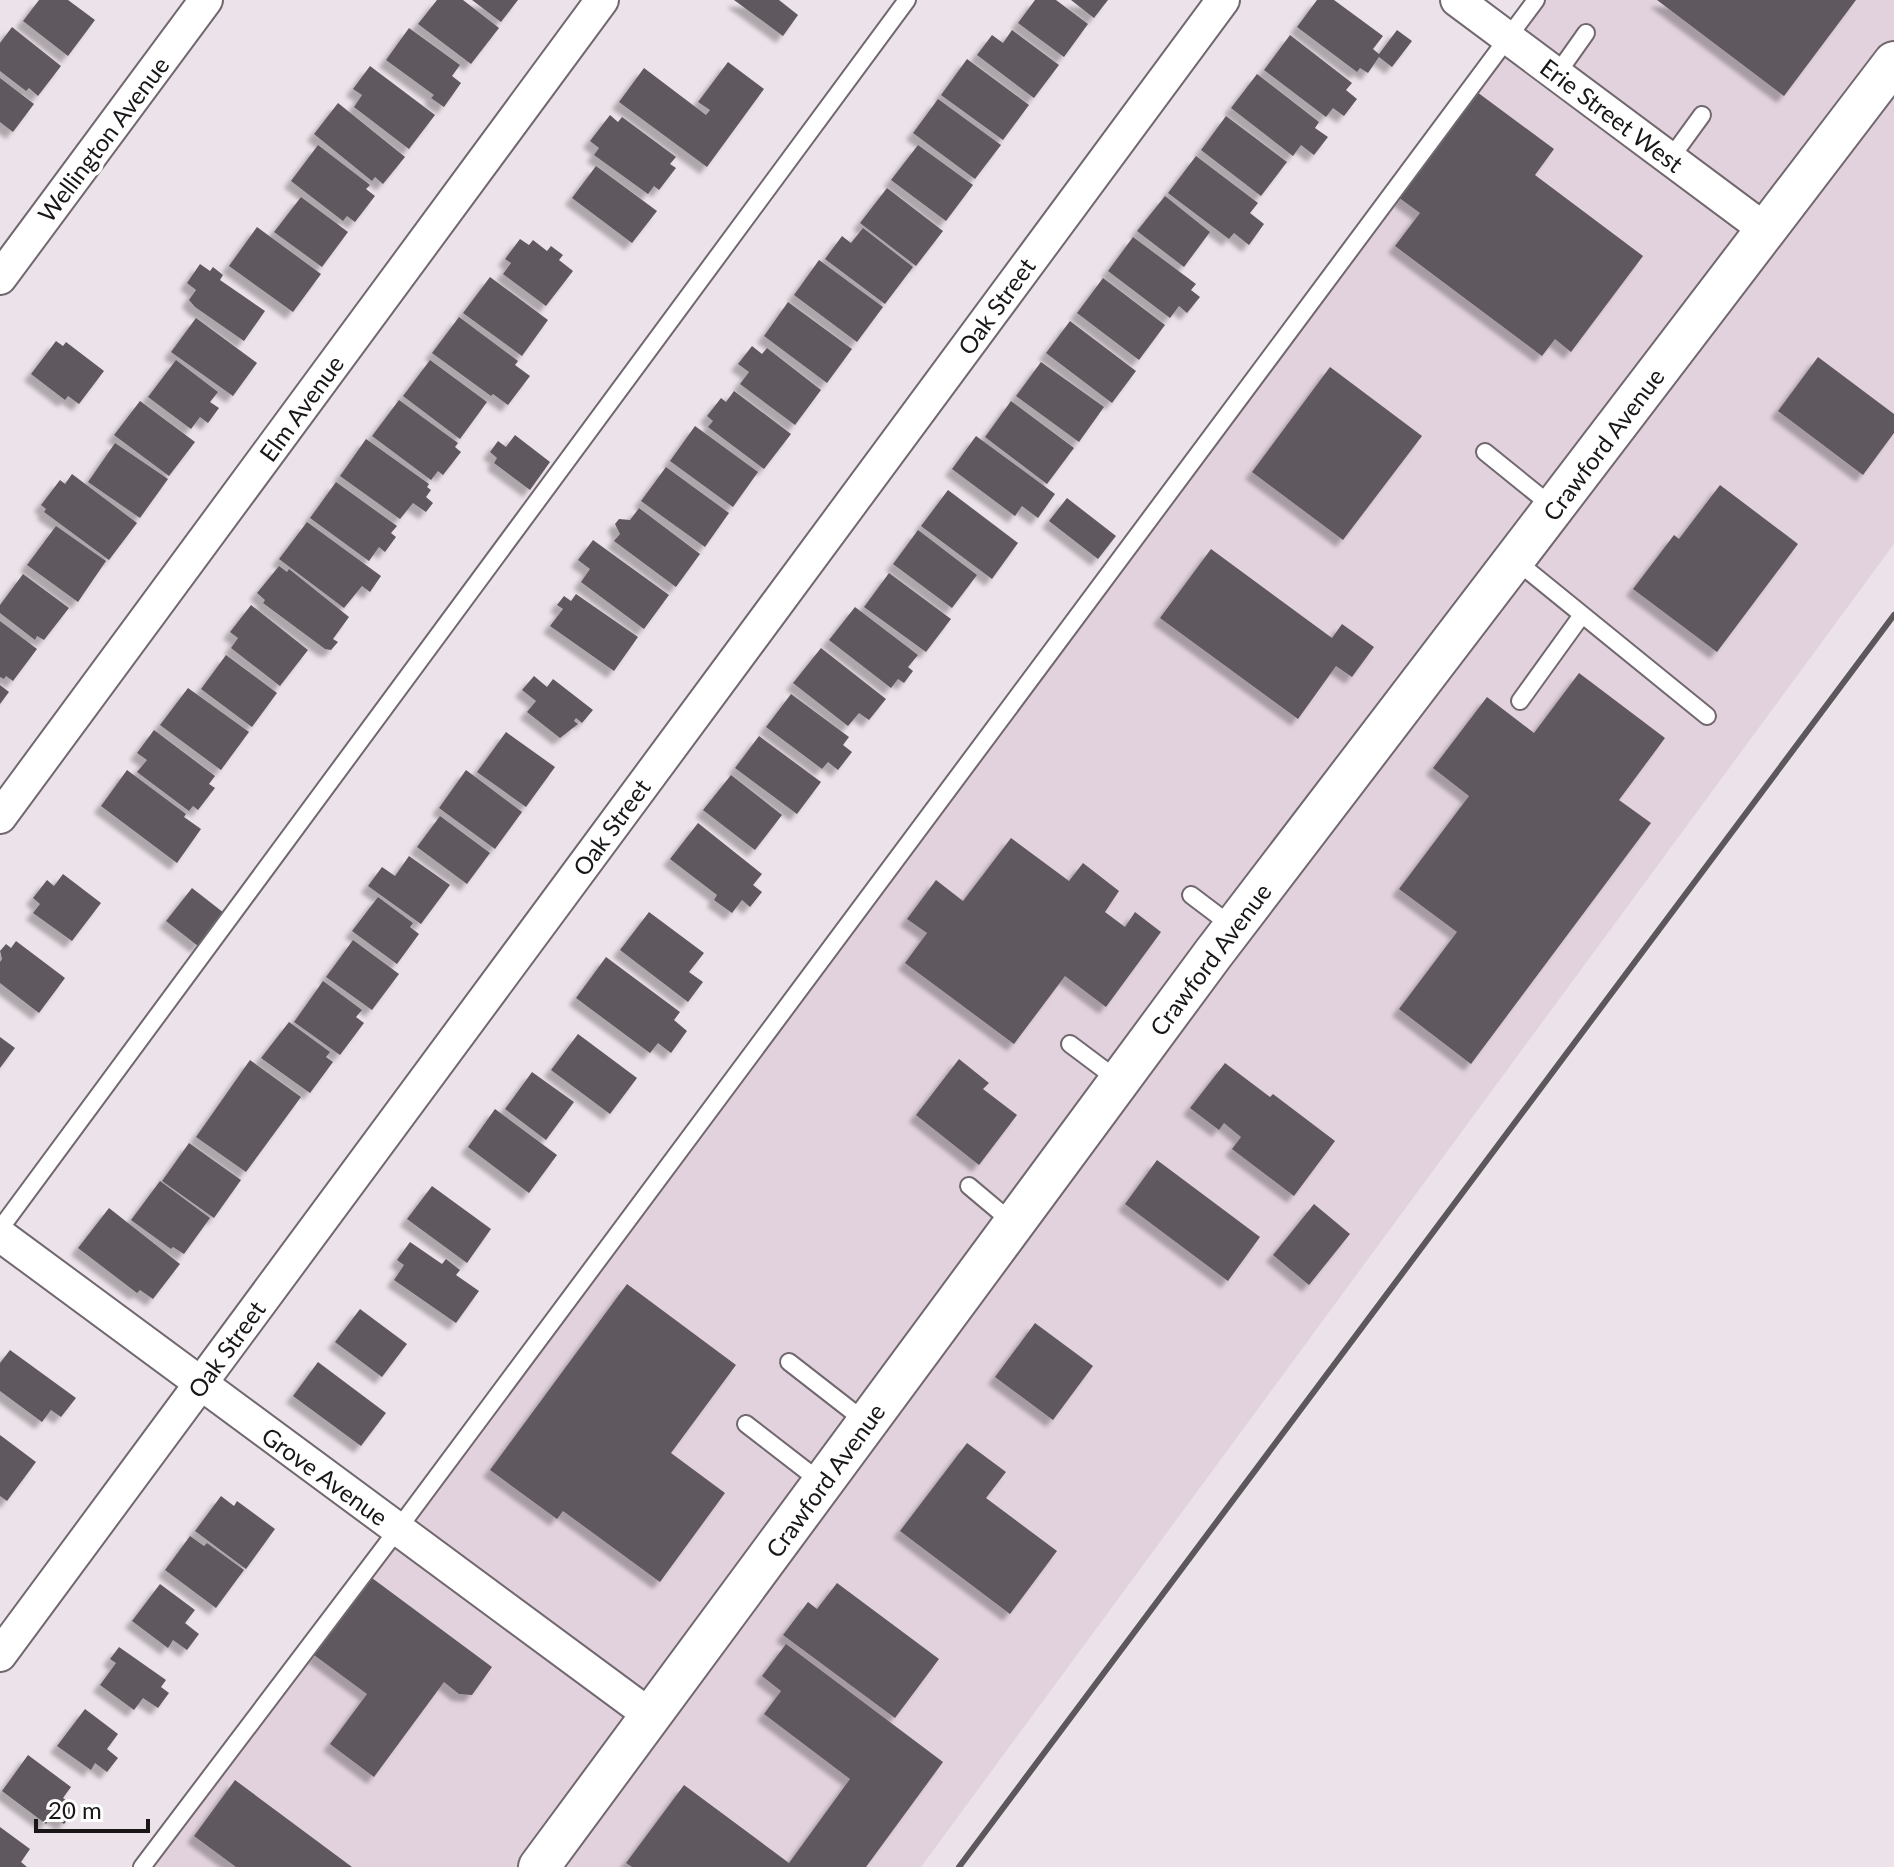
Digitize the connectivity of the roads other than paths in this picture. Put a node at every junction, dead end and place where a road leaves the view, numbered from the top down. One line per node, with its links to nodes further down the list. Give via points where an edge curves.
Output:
1 (206, 0): 14 (street, Wellington Avenue)
2 (602, 0): 21 (street, Elm Avenue)
3 (907, 0): 28 (lane)
4 (1223, 0): 30 (street, Oak Street)
5 (1457, 0): 8 (street, Erie Street West)
6 (1536, 0): 8 (lane)
7 (1586, 33): 10 (lane)
8 (1508, 38): 10 (street, Erie Street West); 34 (lane)
9 (1894, 62): 13 (street, Crawford Avenue)
10 (1557, 74): 12 (street, Erie Street West)
11 (1702, 115): 12 (lane)
12 (1670, 159): 13 (street, Erie Street West)
13 (1767, 231): 16 (street, Crawford Avenue)
14 (0, 278)
15 (1485, 452): 16 (lane)
16 (1554, 508): 17 (street, Crawford Avenue)
17 (1515, 560): 18 (lane); 23 (street, Crawford Avenue)
18 (1582, 615): 19 (lane); 20 (lane)
19 (1520, 701)
20 (1707, 716)
21 (0, 817)
22 (1191, 895): 23 (lane)
23 (1234, 927): 25 (street, Crawford Avenue)
24 (1070, 1044): 25 (lane)
25 (1119, 1081): 27 (street, Crawford Avenue)
26 (969, 1186): 27 (lane)
27 (1014, 1224): 31 (street, Crawford Avenue)
28 (0, 1232): 30 (street, Grove Avenue)
29 (789, 1362): 31 (lane)
30 (201, 1384): 34 (street, Grove Avenue); 35 (street, Oak Street)
31 (867, 1423): 33 (street, Crawford Avenue)
32 (746, 1424): 33 (lane)
33 (823, 1483): 36 (street, Crawford Avenue)
34 (398, 1529): 36 (street, Grove Avenue); 37 (lane)
35 (0, 1655)
36 (651, 1716): 38 (street, Crawford Avenue)
37 (142, 1867)
38 (539, 1867)

